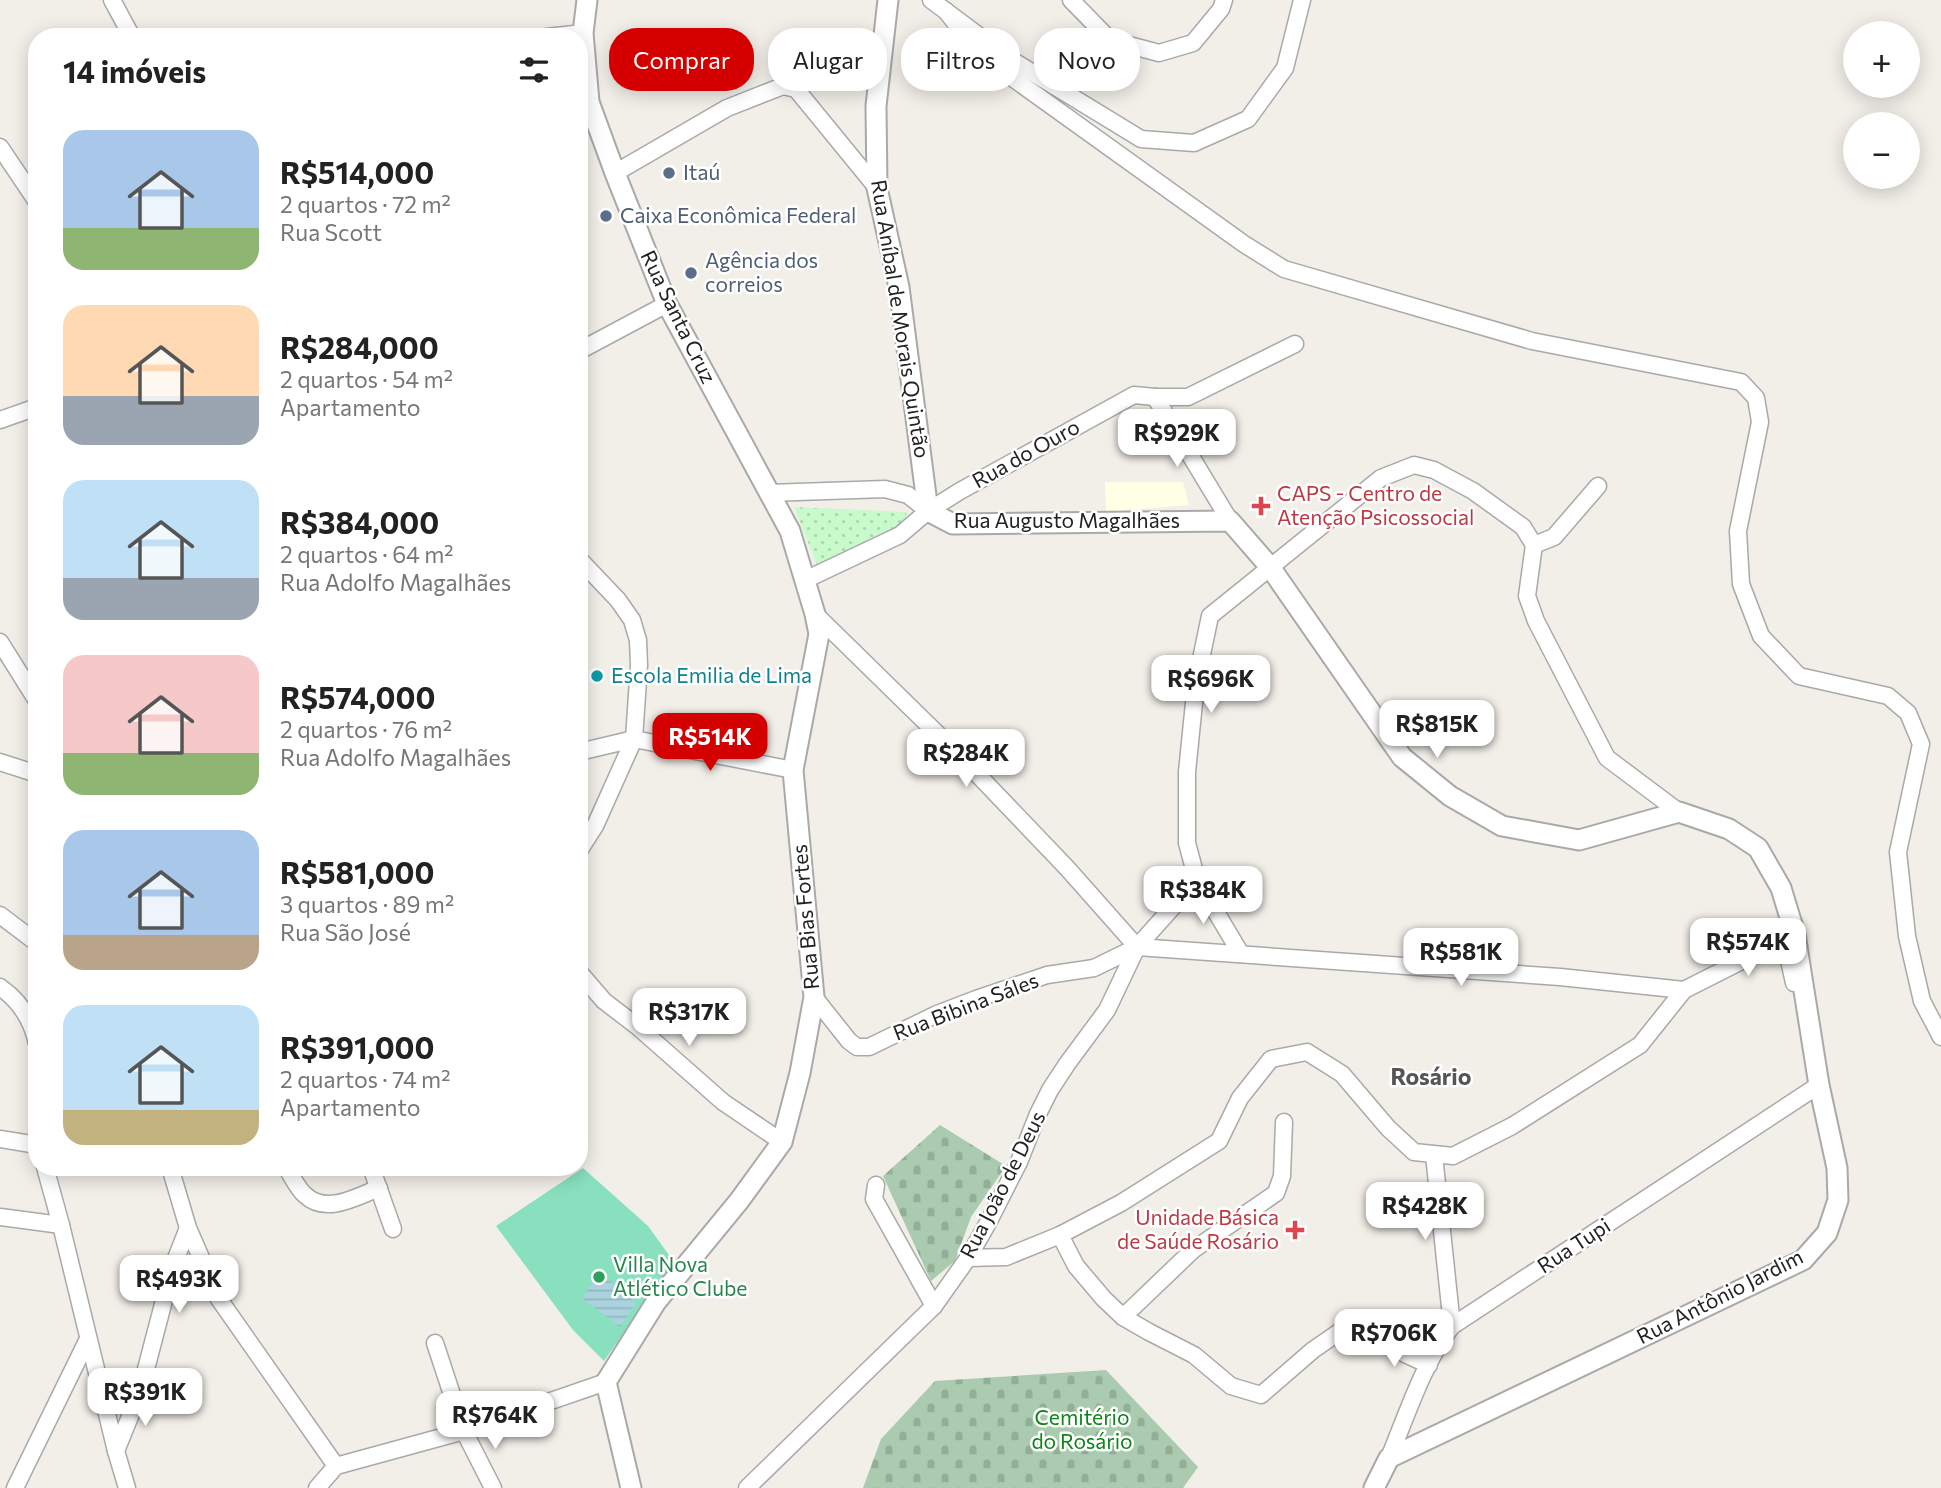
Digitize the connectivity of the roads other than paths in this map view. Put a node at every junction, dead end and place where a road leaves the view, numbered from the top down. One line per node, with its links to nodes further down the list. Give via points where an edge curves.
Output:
1 (112, 0): 9 (street)
2 (587, 0): 10 (street, Rua Santa Cruz)
3 (888, 0): 14 (street, Rua Aníbal de Morais Quintão, via 876,106)
4 (931, 0): 8 (street)
5 (1071, 0): 6 (street, via 1110,40 1159,53 1193,43)
6 (1224, 0)
7 (1302, 0): 8 (street, via 1285,68 1248,119 1194,143 1141,139 1010,59)
8 (946, 11): 52 (street, via 987,59 1283,269 1532,341 1741,382 1756,398 1760,422 1738,531 1741,584 1761,636 1799,676 1888,696 1908,713 1921,744 1898,852 1907,936 1922,1001)
9 (127, 28)
10 (584, 28)
11 (588, 113): 13 (street, Rua Santa Cruz)
12 (0, 147): 15 (street)
13 (615, 173): 14 (street, via 727,108 783,86 796,89); 16 (street, Rua Santa Cruz)
14 (877, 188): 24 (street, Rua Aníbal de Morais Quintão, via 899,287)
15 (28, 189)
16 (667, 304): 18 (street); 23 (street, Rua Santa Cruz)
17 (1295, 344): 19 (street, Rua do Ouro, via 1188,397)
18 (588, 346)
19 (1155, 397): 24 (street, Rua do Ouro, via 1134,395); 25 (street)
20 (28, 410): 21 (street)
21 (0, 420)
22 (1598, 486): 26 (street, via 1554,537)
23 (768, 493): 24 (street, Rua Augusto Magalhães, via 885,489 908,495); 29 (street, Rua Santa Cruz, via 790,531)
24 (929, 511): 25 (street, Rua Augusto Magalhães, via 953,524); 29 (street, Rua do Ouro, via 900,535)
25 (1230, 521): 27 (street)
26 (1534, 545): 27 (street, via 1523,527 1474,491 1434,470 1414,466 1381,478); 38 (street, via 1527,596 1607,758)
27 (1270, 567): 38 (street, via 1402,757 1450,796 1502,826 1579,840); 40 (street, via 1210,616 1196,683 1187,772 1187,843)
28 (588, 568): 33 (street, via 632,620 638,640)
29 (805, 580): 30 (street, Rua Bias Fortes)
30 (815, 614): 36 (street, Rua Bias Fortes, via 819,634); 45 (street, via 957,753)
31 (0, 642): 32 (street)
32 (28, 687)
33 (634, 739): 34 (street); 36 (street); 39 (street)
34 (588, 750)
35 (0, 762): 37 (street)
36 (793, 770): 50 (street, Rua Bias Fortes)
37 (28, 771)
38 (1679, 812): 42 (street, Rua Antônio Jardim, via 1729,829 1758,848 1781,888)
39 (588, 837)
40 (1197, 880): 45 (street); 46 (street)
41 (0, 915): 43 (street)
42 (1795, 934): 44 (street); 53 (street, Rua Antônio Jardim)
43 (28, 936)
44 (1776, 943): 49 (street); 54 (street, via 1787,951 1807,1045 1809,1074)
45 (1137, 947): 46 (street); 50 (street, Rua Bibina Sáles, via 1094,968 1047,975 976,999 869,1047 849,1041); 73 (street, Rua João de Deus, via 1107,1010 1051,1090)
46 (1241, 954): 49 (street)
47 (588, 982): 57 (street, via 723,1101)
48 (1, 988): 51 (street)
49 (1684, 990): 59 (street, via 1640,1045 1512,1126 1453,1156)
50 (814, 997): 57 (street, Rua Bias Fortes)
51 (28, 1016)
52 (1941, 1037)
53 (1819, 1085): 54 (street, Rua Tupi); 84 (street, Rua Antônio Jardim, via 1837,1168 1838,1200 1827,1233 1803,1260)
54 (1802, 1097): 76 (street, Rua Tupi)
55 (1284, 1122): 75 (street, via 1282,1176 1276,1193 1193,1250)
56 (0, 1139): 58 (street)
57 (782, 1142): 81 (street, Rua Bias Fortes, via 656,1302)
58 (28, 1143)
59 (1434, 1155): 72 (street, via 1414,1152 1342,1074 1307,1052 1270,1059 1240,1098 1219,1141); 76 (street)
60 (47, 1176): 65 (street)
61 (55, 1176): 65 (street)
62 (173, 1176): 70 (street)
63 (292, 1176): 67 (street, via 305,1196 321,1204 341,1204)
64 (374, 1176): 67 (street)
65 (50, 1184): 69 (street)
66 (876, 1185): 74 (street, via 874,1199)
67 (379, 1188): 71 (street)
68 (0, 1217): 69 (street)
69 (61, 1225): 78 (street)
70 (188, 1228): 83 (street, via 173,1266 140,1392); 85 (street, via 219,1298)
71 (393, 1228)
72 (1060, 1235): 73 (street, via 1006,1257); 75 (street, via 1076,1266)
73 (968, 1258): 74 (street, Rua João de Deus)
74 (934, 1306): 91 (street, Rua João de Deus)
75 (1123, 1317): 77 (street, via 1195,1355 1231,1386 1261,1395 1342,1330 1369,1327)
76 (1449, 1330): 77 (street); 80 (street, Rua Tupi)
77 (1392, 1335): 80 (street, via 1405,1354)
78 (88, 1339): 83 (street); 86 (street)
79 (435, 1343): 82 (street)
80 (1429, 1365): 84 (street, Rua Tupi)
81 (606, 1382): 82 (street); 90 (street)
82 (464, 1431): 85 (street); 89 (street)
83 (116, 1451): 87 (street)
84 (1389, 1458): 92 (street)
85 (336, 1466): 88 (street)
86 (16, 1488)
87 (127, 1488)
88 (317, 1488)
89 (493, 1488)
90 (631, 1488)
91 (747, 1488)
92 (1374, 1488)

